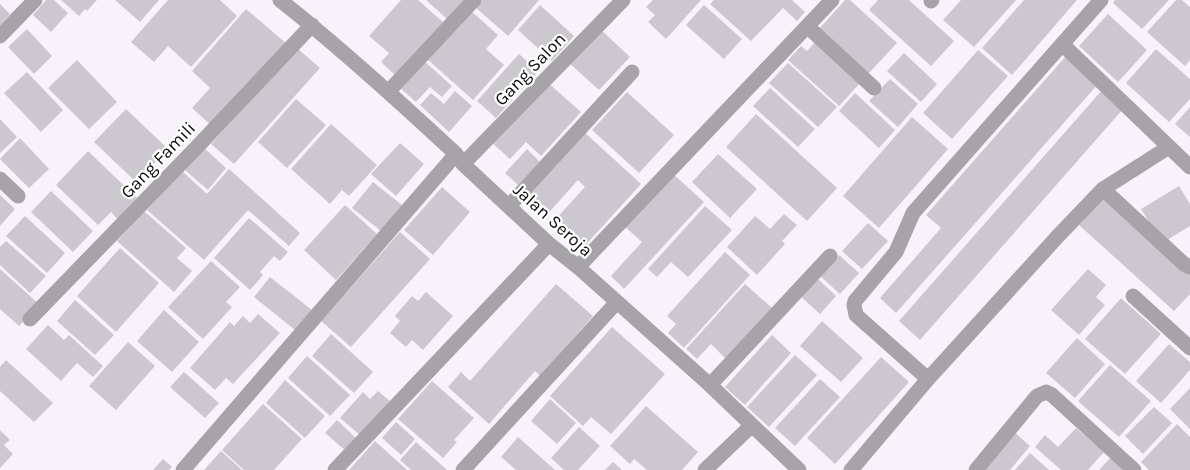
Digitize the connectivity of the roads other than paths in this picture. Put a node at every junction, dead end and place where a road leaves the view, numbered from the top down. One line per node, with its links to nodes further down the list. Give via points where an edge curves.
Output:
1 (35, 0): 9 (street)
2 (280, 0): 7 (street, Jalan Seroja)
3 (474, 0): 13 (street)
4 (623, 0): 15 (street, Gang Salon)
5 (832, 0): 8 (street)
6 (1101, 0): 10 (street)
7 (312, 25): 13 (street, Jalan Seroja); 27 (street, Gang Famili)
8 (807, 26): 12 (street); 23 (street)
9 (0, 36)
10 (1062, 44): 14 (street); 29 (street, via 913,213 896,252 855,301 856,315)
11 (632, 72): 20 (street)
12 (874, 88)
13 (388, 92): 15 (street, Jalan Seroja)
14 (1169, 147): 16 (street); 18 (street)
15 (460, 159): 20 (street, Jalan Seroja); 32 (street, Gang Salon)
16 (1190, 168)
17 (0, 179): 19 (street)
18 (1103, 189): 24 (street); 29 (street)
19 (18, 196)
20 (509, 206): 21 (street, Jalan Seroja)
21 (549, 244): 23 (street, Jalan Seroja); 33 (street)
22 (830, 256): 30 (street)
23 (578, 267): 26 (street, Jalan Seroja)
24 (1190, 267)
25 (1133, 296): 28 (street)
26 (617, 302): 30 (street, Jalan Seroja); 34 (street)
27 (30, 319)
28 (1190, 348)
29 (928, 379): 37 (street)
30 (710, 386): 31 (street, Jalan Seroja)
31 (752, 426): 35 (street); 36 (street, Jalan Seroja)
32 (183, 470)
33 (335, 470)
34 (463, 470)
35 (705, 470)
36 (799, 470)
37 (851, 470)
38 (976, 470): 39 (street, via 1037,396 1046,392)
39 (1134, 470)

